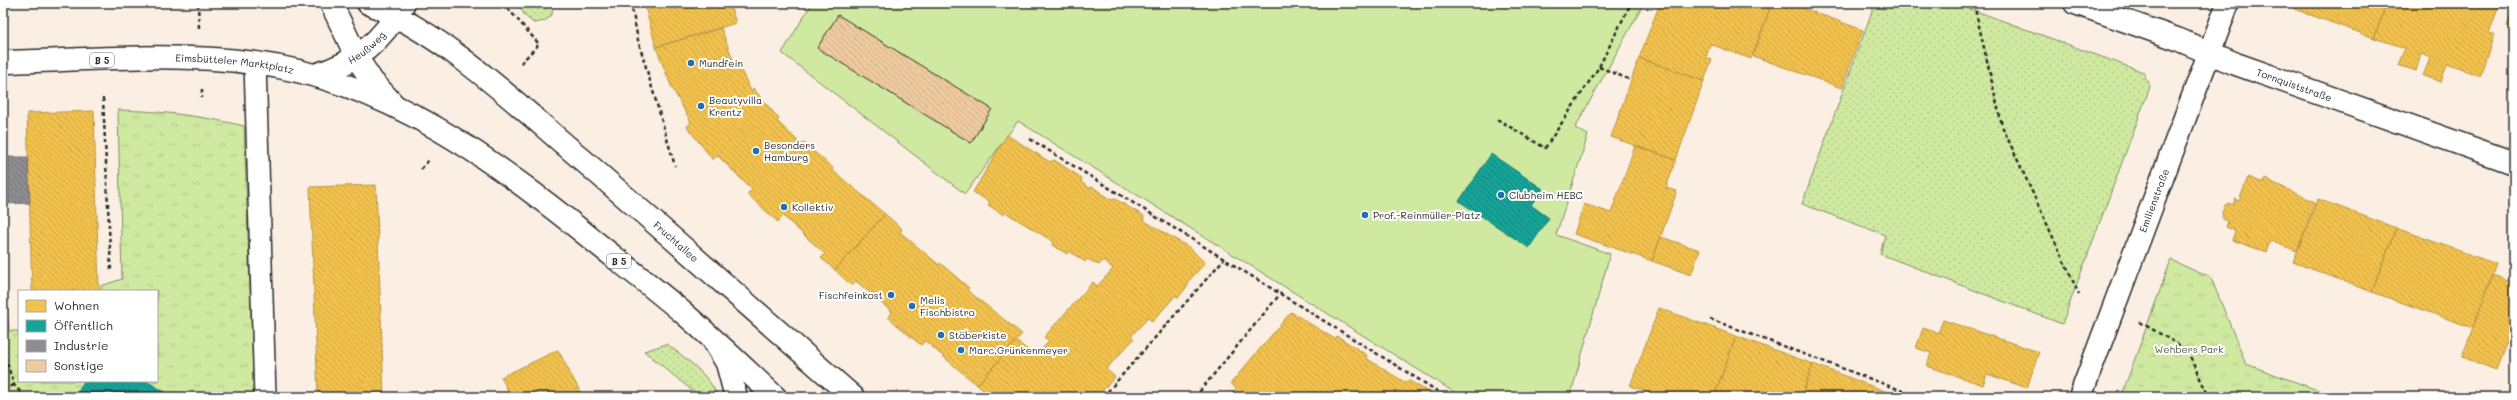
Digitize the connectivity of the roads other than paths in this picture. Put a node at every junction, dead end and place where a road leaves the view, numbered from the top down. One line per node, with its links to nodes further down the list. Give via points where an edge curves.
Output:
1 (331, 3): 7 (main road)
2 (368, 3): 5 (main road)
3 (2075, 3): 6 (main road, Tornquiststraße)
4 (2228, 3): 6 (main road, Emilienstraße)
5 (400, 9): 7 (main road, Heußweg, via 380,39); 17 (main road, Fruchtallee, via 498,88 693,255)
6 (2208, 53): 12 (main road, Tornquiststraße); 18 (main road, Emilienstraße)
7 (357, 58): 10 (main road, Heußweg); 11 (main road, via 372,81)
8 (3, 62): 9 (main road, Eimsbütteler Marktplatz / B 5, via 166,58)
9 (255, 63): 10 (main road, Eimsbütteler Marktplatz / B 5); 14 (lane)
10 (315, 75): 11 (main road, Eimsbütteler Marktplatz / B 5)
11 (393, 104): 13 (main road, Eimsbütteler Marktplatz / B 5, via 453,136 559,212 687,316)
12 (2514, 163)
13 (714, 342): 15 (main road, via 727,363); 16 (main road, B 5)
14 (265, 397)
15 (736, 397)
16 (775, 397)
17 (853, 397)
18 (2080, 397)

